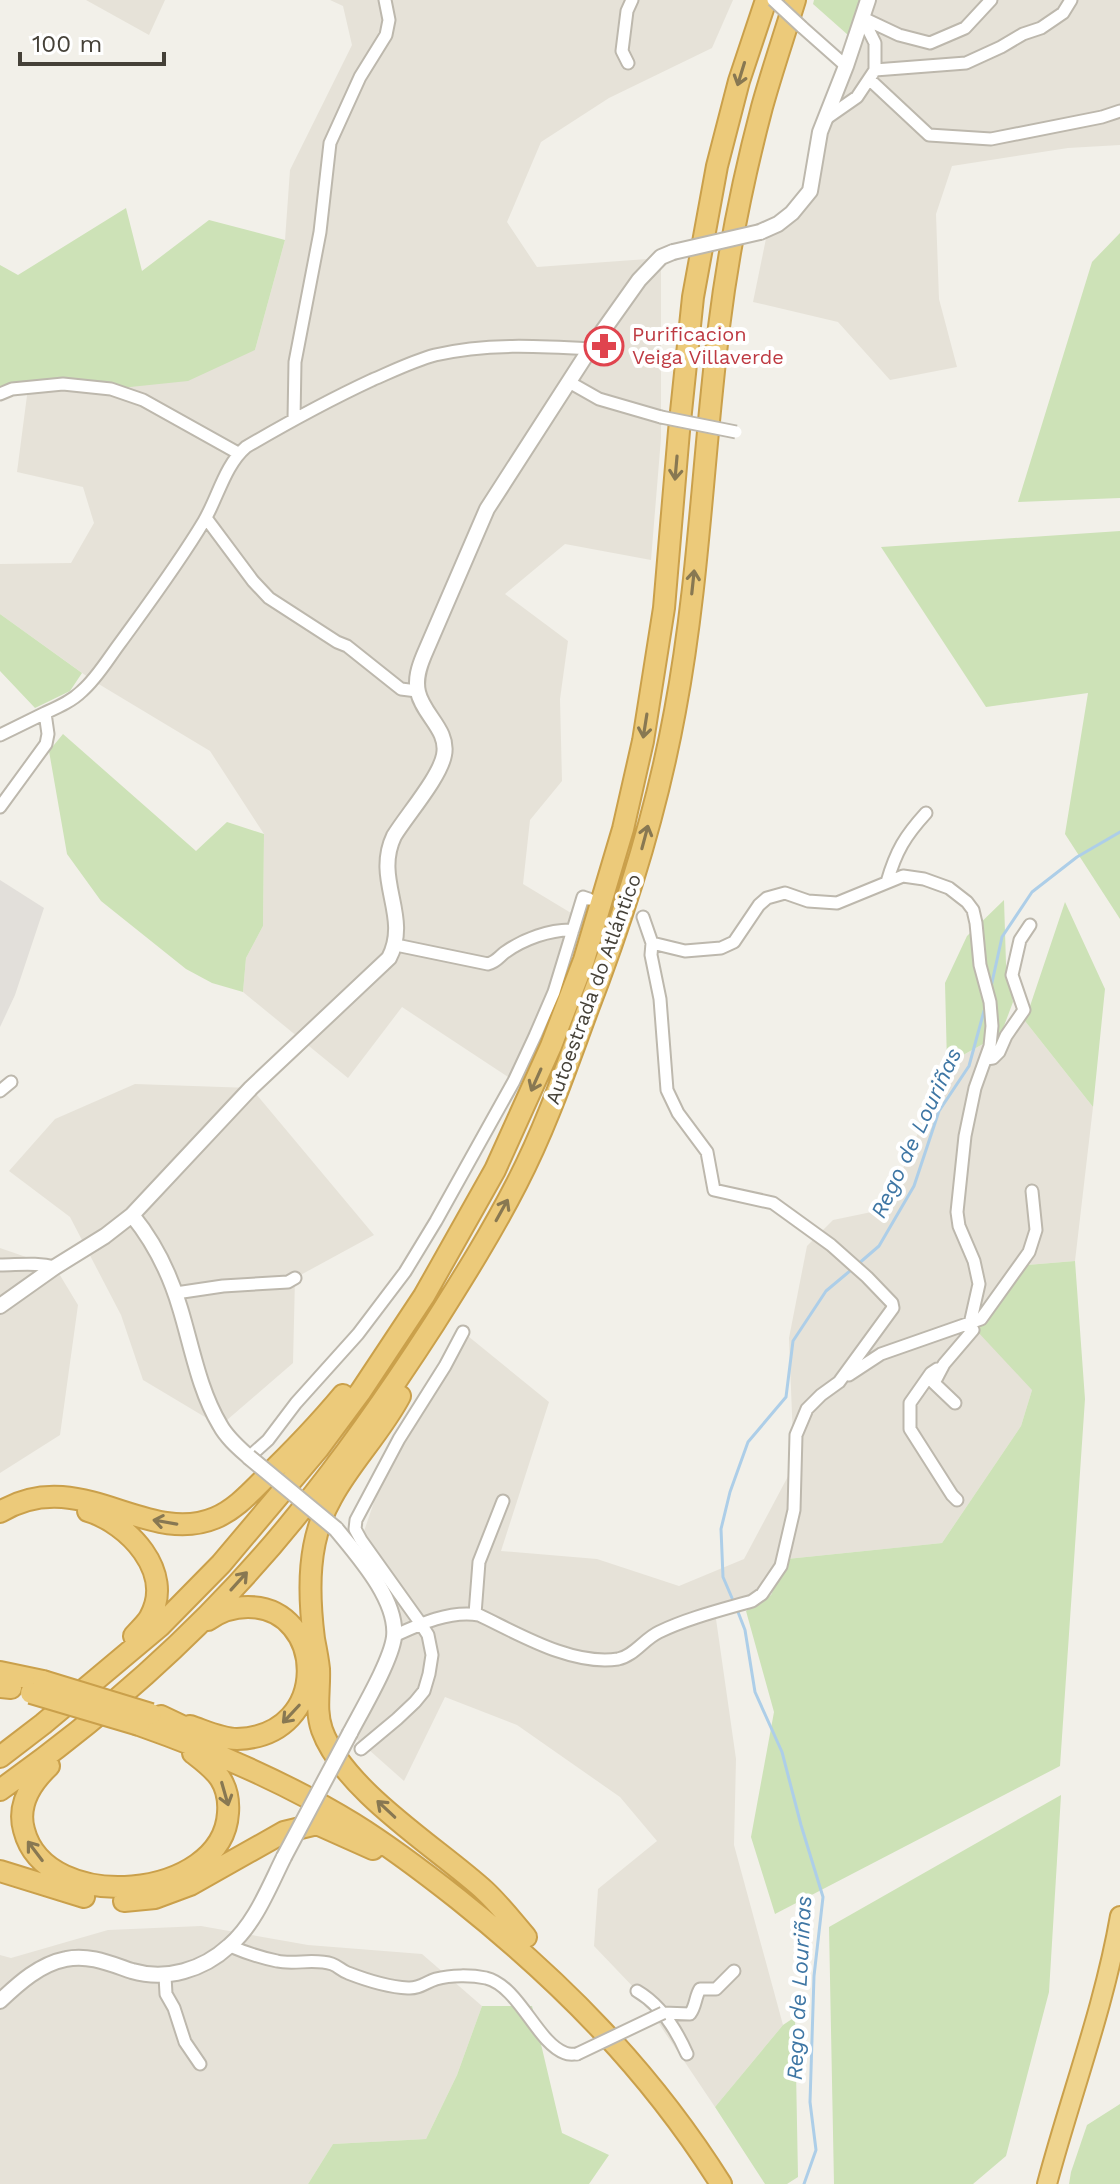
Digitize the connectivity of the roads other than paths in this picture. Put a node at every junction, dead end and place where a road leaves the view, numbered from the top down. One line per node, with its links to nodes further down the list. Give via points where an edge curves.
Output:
1 (385, 0): 18 (street, via 386,35 330,143 320,232 295,362)
2 (632, 0): 10 (street, via 622,51)
3 (766, 0): 44 (highway, Autoestrada do Atlántico, one-way to 44, via 717,166 693,297 664,608 623,829 584,960 551,1046 495,1170)
4 (773, 0): 11 (street, bridge)
5 (795, 0): 39 (highway, Autoestrada do Atlántico, one-way to 5, via 546,1119 611,949 657,796 688,631 733,238 762,107)
6 (868, 0): 9 (street)
7 (991, 0): 9 (street, via 965,28 930,43)
8 (1071, 0): 12 (street, via 1063,13 1041,28 966,63)
9 (863, 18): 11 (street); 12 (street, via 875,43)
10 (628, 63)
11 (846, 66): 14 (street)
12 (872, 74): 13 (street, via 929,135 991,139); 14 (street, via 857,97)
13 (1120, 111)
14 (824, 120): 15 (street, bridge, via 812,183 792,213 760,232 661,257)
15 (590, 349): 16 (street); 18 (street, via 533,346 438,355 412,362)
16 (569, 382): 19 (street, bridge, via 599,399); 22 (street, via 487,509 419,668)
17 (0, 394): 20 (street, via 63,384 111,389 143,400)
18 (294, 419): 20 (street)
19 (736, 432)
20 (238, 453): 21 (street)
21 (206, 518): 22 (street, via 269,598 347,646 401,689); 23 (street, via 84,690)
22 (417, 691): 33 (street, via 445,748 440,767 388,848)
23 (45, 713): 24 (street); 25 (street, via 46,744)
24 (0, 735)
25 (0, 807)
26 (926, 813): 27 (street, via 895,856)
27 (887, 882): 32 (street, via 837,903 785,893 767,898 734,942 721,948 685,951); 34 (street, via 903,876 924,879 949,888 973,910 991,1016)
28 (589, 899): 31 (street, via 583,897)
29 (643, 917): 32 (street)
30 (1030, 925): 34 (street, via 1020,940 1012,975 1024,1010 999,1052)
31 (573, 930): 33 (street, via 556,930 522,943 488,964); 51 (street, via 554,992 514,1081 405,1272 358,1334)
32 (652, 943): 49 (street, via 667,1090 707,1152 714,1190 773,1203 831,1245 892,1303)
33 (396, 945): 38 (street, via 379,970 251,1088)
34 (986, 1059): 46 (street, via 965,1136 957,1212 979,1284)
35 (11, 1082): 36 (street)
36 (0, 1091)
37 (1032, 1191): 46 (street, via 1036,1230 1029,1252 981,1319)
38 (132, 1215): 41 (street); 43 (street)
39 (481, 1249): 59 (highway, Autoestrada do Atlántico, one-way to 39, via 297,1515 400,1377); 73 (highway, one-way to 39, via 487,1893 392,1815 336,1756 322,1729 312,1623 312,1547 331,1498 395,1407)
40 (0, 1265): 41 (street)
41 (55, 1267): 45 (street)
42 (295, 1278): 43 (street)
43 (176, 1293): 51 (street, via 204,1392 220,1426)
44 (424, 1296): 54 (highway, one-way to 54, via 291,1453 243,1500 214,1518 174,1525 56,1497 31,1499); 63 (highway, Autoestrada do Atlántico, via 318,1449 221,1564 160,1626)
45 (0, 1306)
46 (970, 1324): 48 (street, via 973,1330); 49 (street, via 881,1354)
47 (463, 1332): 57 (street, via 356,1520 361,1540)
48 (944, 1364): 50 (street, via 934,1383); 52 (street, via 910,1403 910,1429)
49 (839, 1382): 56 (street, via 807,1409 796,1435 789,1538 773,1581 752,1601 660,1631 619,1659 577,1657)
50 (955, 1403)
51 (249, 1457): 58 (street, bridge, via 336,1529 390,1608)
52 (957, 1500)
53 (503, 1501): 56 (street, via 479,1562)
54 (0, 1512)
55 (0, 1525): 63 (highway, via 48,1508 92,1512 130,1535 154,1574 150,1616)
56 (475, 1614): 57 (street)
57 (421, 1624): 58 (street); 67 (street, via 432,1655 424,1691)
58 (394, 1636): 74 (street, bridge, via 350,1733 249,1922)
59 (165, 1656): 62 (highway, one-way to 62, via 213,1617 260,1607 292,1625 302,1643 308,1682 292,1716 255,1736 235,1739); 64 (highway, Autoestrada do Atlántico)
60 (0, 1662): 61 (highway)
61 (16, 1683): 62 (highway, bridge)
62 (150, 1718): 65 (highway); 73 (highway, via 278,1770 362,1815 477,1895)
63 (43, 1724): 66 (highway); 68 (highway, Autoestrada do Atlántico)
64 (86, 1726): 65 (highway, one-way to 64, via 208,1765 226,1791 228,1820 222,1836 184,1872 115,1888 65,1877 48,1867 35,1854 21,1822 29,1788); 69 (highway, Autoestrada do Atlántico)
65 (174, 1738): 70 (highway, via 310,1800)
66 (0, 1749)
67 (361, 1749)
68 (0, 1757)
69 (0, 1790)
70 (419, 1868): 71 (highway, via 317,1824 284,1832 190,1885 155,1898 84,1897); 82 (highway, via 512,1942 583,2009 644,2077)
71 (0, 1871)
72 (1120, 1916): 84 (highway, via 1087,2055)
73 (526, 1937): 83 (highway, via 653,2067)
74 (230, 1946): 76 (street, via 192,1968); 79 (street, bridge, via 278,1962 332,1964 411,1989 435,1979 488,1978 564,2053 577,2054)
75 (734, 1971): 79 (street, via 716,1989 700,1989 690,2014)
76 (165, 1976): 78 (street, via 70,1958 39,1969); 81 (street, via 166,1994 185,2042)
77 (637, 1991): 79 (street)
78 (0, 2001)
79 (663, 2013): 80 (street)
80 (687, 2054)
81 (200, 2064)
82 (721, 2184)
83 (737, 2184)
84 (1047, 2184)

